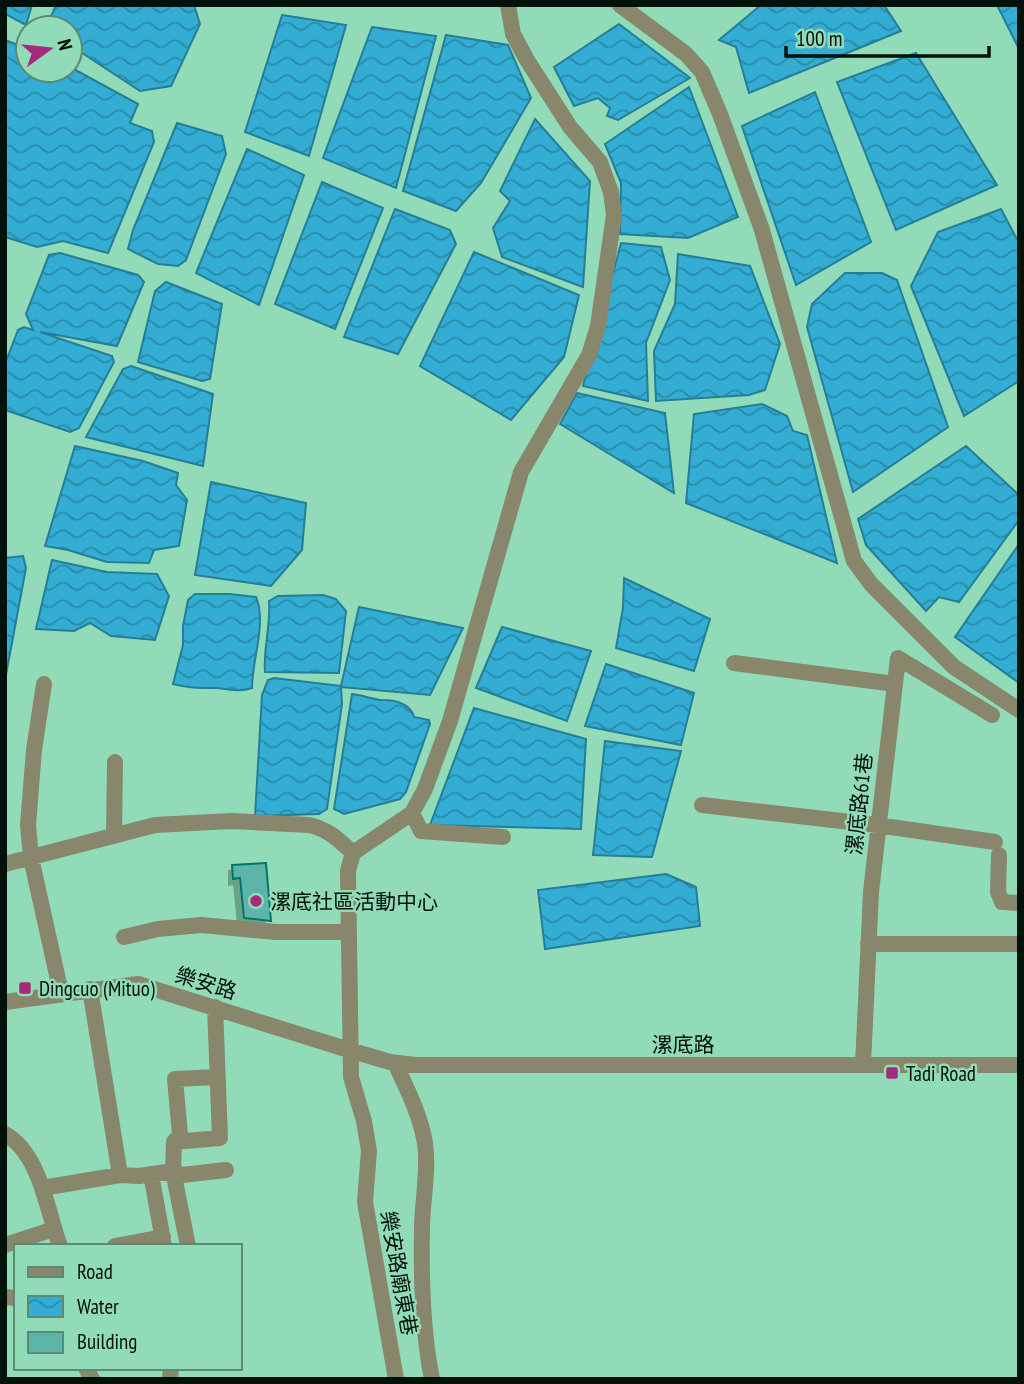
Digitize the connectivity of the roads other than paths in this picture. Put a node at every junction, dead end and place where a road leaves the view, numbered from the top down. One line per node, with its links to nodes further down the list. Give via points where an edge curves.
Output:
1 (508, 5): 10 (street, via 513,34 527,60 570,127 600,162 614,215 589,355 521,472 450,721)
2 (620, 5): 6 (street, via 686,54 702,72 720,114 762,230 854,561 954,667)
3 (734, 663): 5 (street)
4 (44, 684): 15 (street, via 28,825)
5 (895, 684): 7 (street, 漯底路61巷, via 898,658); 11 (street, 漯底路61巷)
6 (1019, 710)
7 (992, 715)
8 (115, 762): 12 (street)
9 (702, 805): 11 (street)
10 (412, 813): 13 (street, via 421,831); 14 (street)
11 (877, 825): 17 (street, via 997,848 998,892 1002,902); 20 (street, 漯底路61巷)
12 (114, 836): 14 (street, via 183,823 309,825 335,836); 15 (street)
13 (503, 836)
14 (353, 853): 18 (street, 樂安路廟東巷, via 348,871)
15 (31, 858): 16 (street); 23 (street)
16 (5, 864)
17 (1019, 903)
18 (348, 932): 19 (street, via 201,925); 26 (street, 樂安路廟東巷)
19 (124, 937)
20 (868, 944): 21 (street); 28 (street, 漯底路61巷)
21 (1019, 944)
22 (90, 989): 23 (street, 樂安路); 25 (street, 樂安路, via 138,984); 36 (street)
23 (61, 993): 24 (street, 樂安路)
24 (5, 1002)
25 (215, 1007): 26 (street, 樂安路); 30 (street)
26 (349, 1050): 27 (street, 漯底路); 44 (street, 樂安路廟東巷, via 351,1077 365,1121 369,1151 365,1202)
27 (395, 1063): 28 (street, 漯底路); 45 (street, via 419,1117 425,1146 425,1348)
28 (863, 1065): 29 (street, 漯底路)
29 (1019, 1065)
30 (216, 1077): 32 (street, via 175,1079 180,1135); 32 (street, via 220,1138)
31 (5, 1134): 37 (street, via 26,1152)
32 (174, 1142): 34 (street)
33 (226, 1170): 34 (street, via 182,1175)
34 (173, 1171): 35 (street); 42 (street)
35 (151, 1174): 36 (street); 39 (street)
36 (120, 1175): 37 (street)
37 (42, 1188): 38 (street)
38 (54, 1229): 40 (street); 43 (street)
39 (163, 1241): 41 (street)
40 (59, 1244)
41 (134, 1244)
42 (188, 1244)
43 (5, 1245)
44 (396, 1379)
45 (432, 1379)

